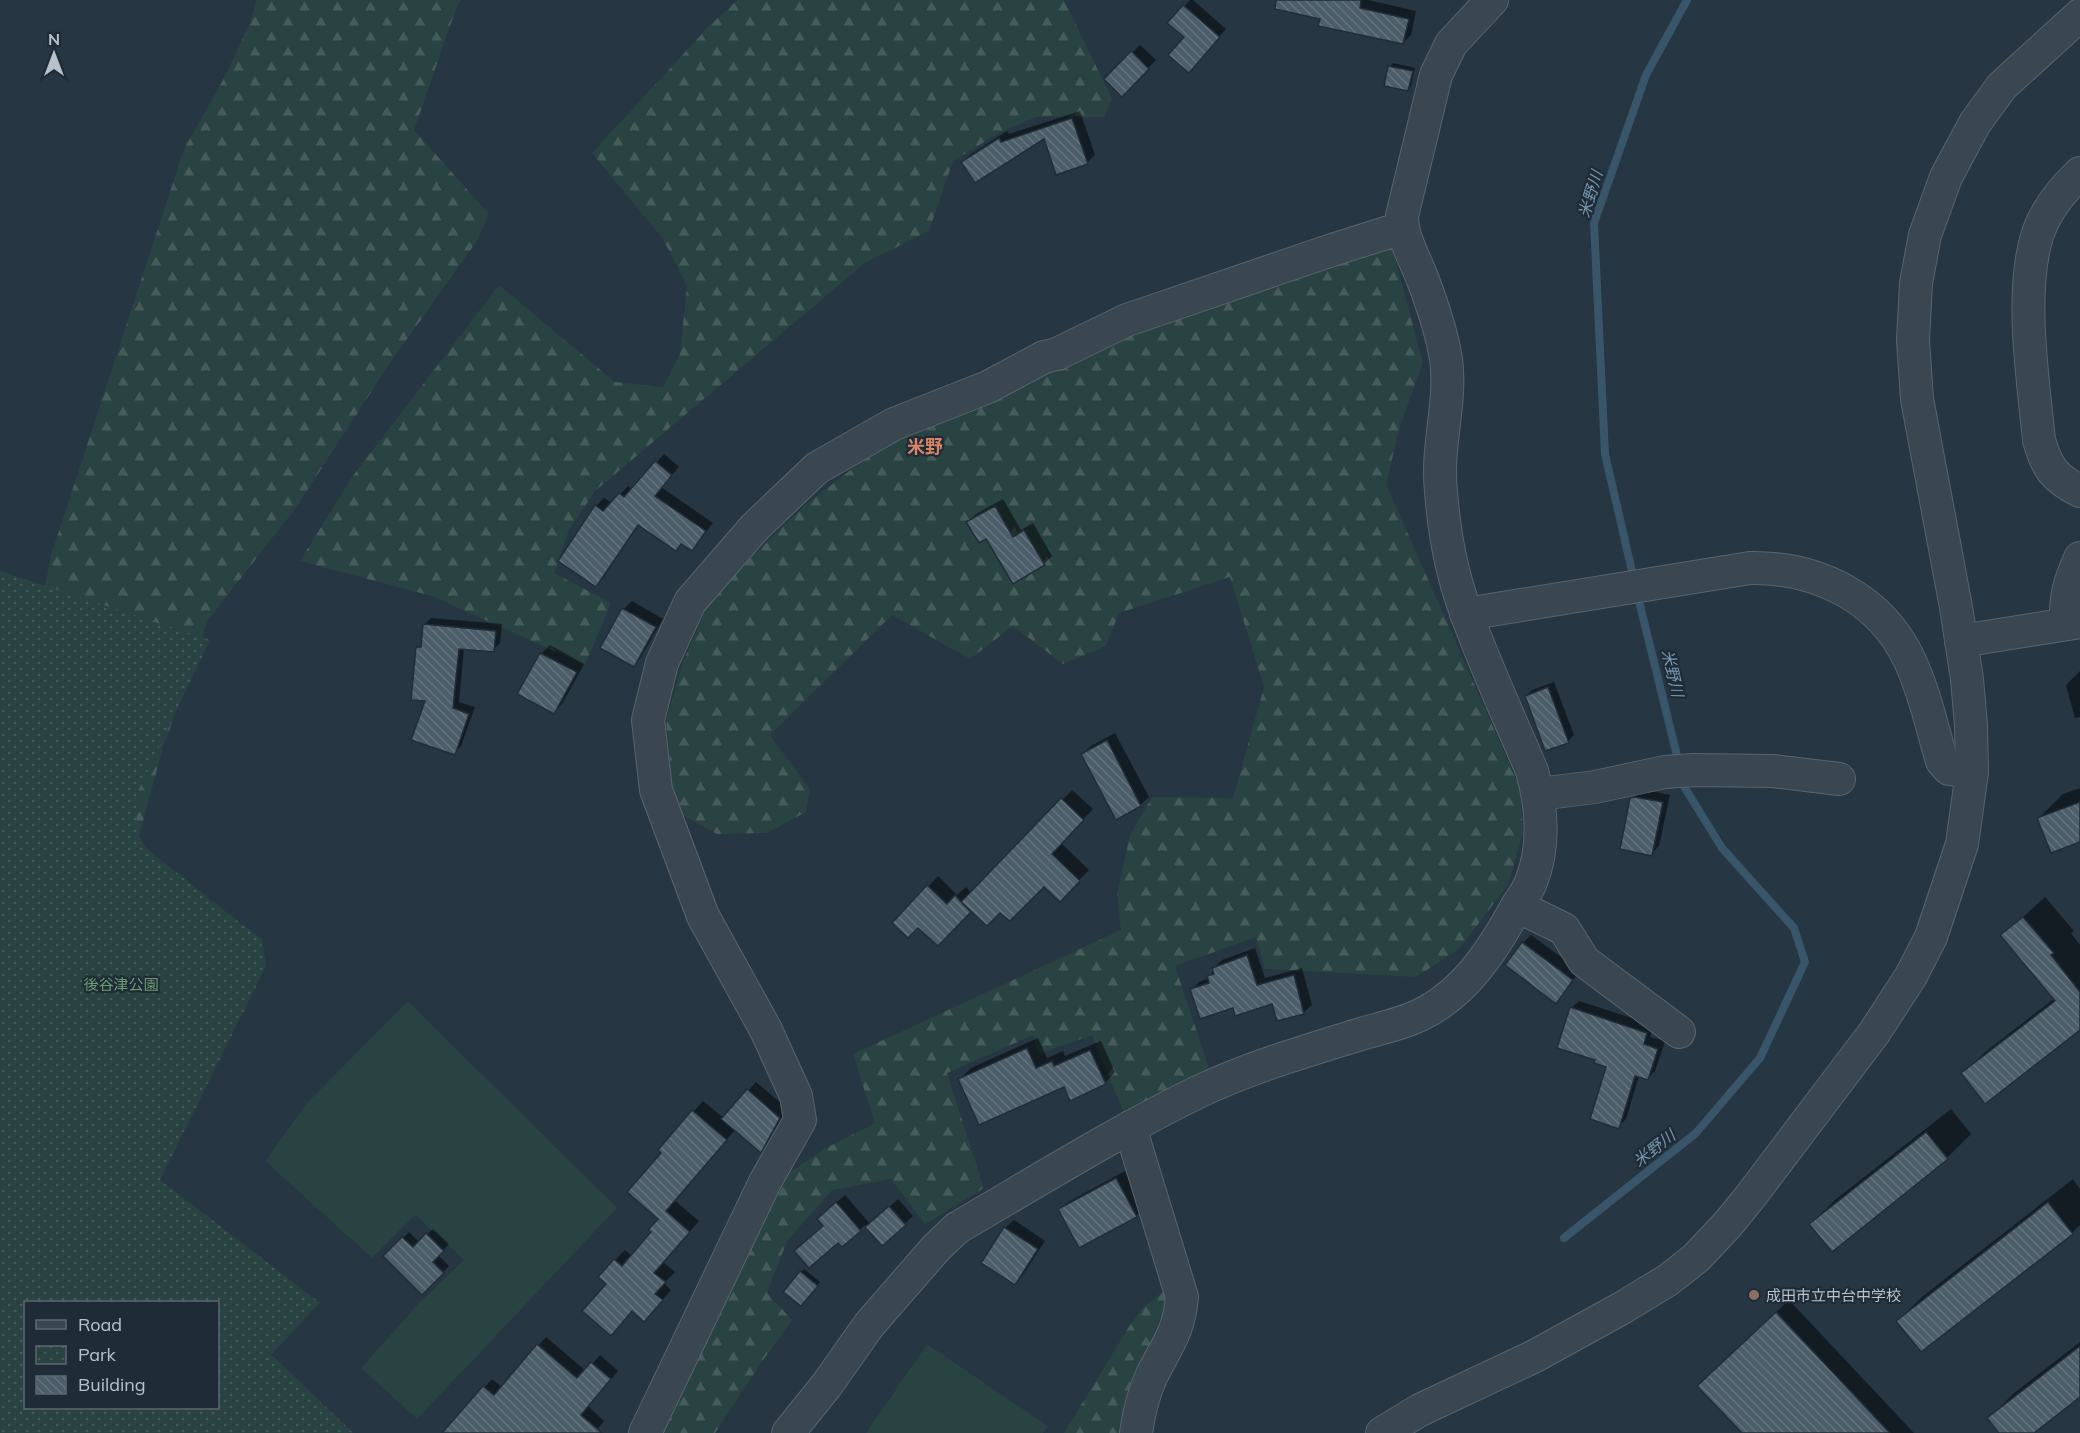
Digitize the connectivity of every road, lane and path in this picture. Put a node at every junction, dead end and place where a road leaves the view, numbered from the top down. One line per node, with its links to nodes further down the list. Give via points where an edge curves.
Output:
1 (1492, 0): 4 (street, via 1451,44 1436,75)
2 (2080, 15): 9 (street, via 2001,86 1975,123 1946,177 1925,235 1916,283 1917,399)
3 (2080, 173): 5 (street, via 2062,190 2038,232 2028,305 2039,440 2044,459 2053,474)
4 (1402, 228): 7 (street, via 1424,282 1445,356 1448,398 1439,459 1440,490 1453,568); 16 (street, via 1127,320 988,387 894,424 817,468 755,528 690,602 662,663 648,720 656,790 703,916 766,1030 796,1096 800,1120 765,1182)
5 (2080, 491)
6 (2080, 558): 8 (street, via 2068,584 2065,605)
7 (1466, 614): 10 (street, via 1750,568 1774,567 1820,578 1857,597 1892,631 1914,672 1942,761 1949,770); 12 (street)
8 (2073, 623): 9 (street)
9 (1961, 641): 10 (street)
10 (1972, 772): 19 (street, via 1962,844 1931,937 1911,976 1874,1033 1728,1224 1696,1258 1622,1308)
11 (1839, 779): 12 (street, via 1773,771 1694,770)
12 (1539, 795): 13 (street, via 1541,834 1537,861 1531,883)
13 (1517, 906): 14 (street, via 1564,929 1584,961); 15 (street, via 1487,957 1466,981 1420,1015 1273,1062 1199,1092)
14 (1679, 1032)
15 (1130, 1127): 17 (street, via 957,1228 869,1324); 18 (street, via 1182,1297 1180,1317 1140,1407)
16 (645, 1433)
17 (788, 1433)
18 (1136, 1433)
19 (1382, 1433)

